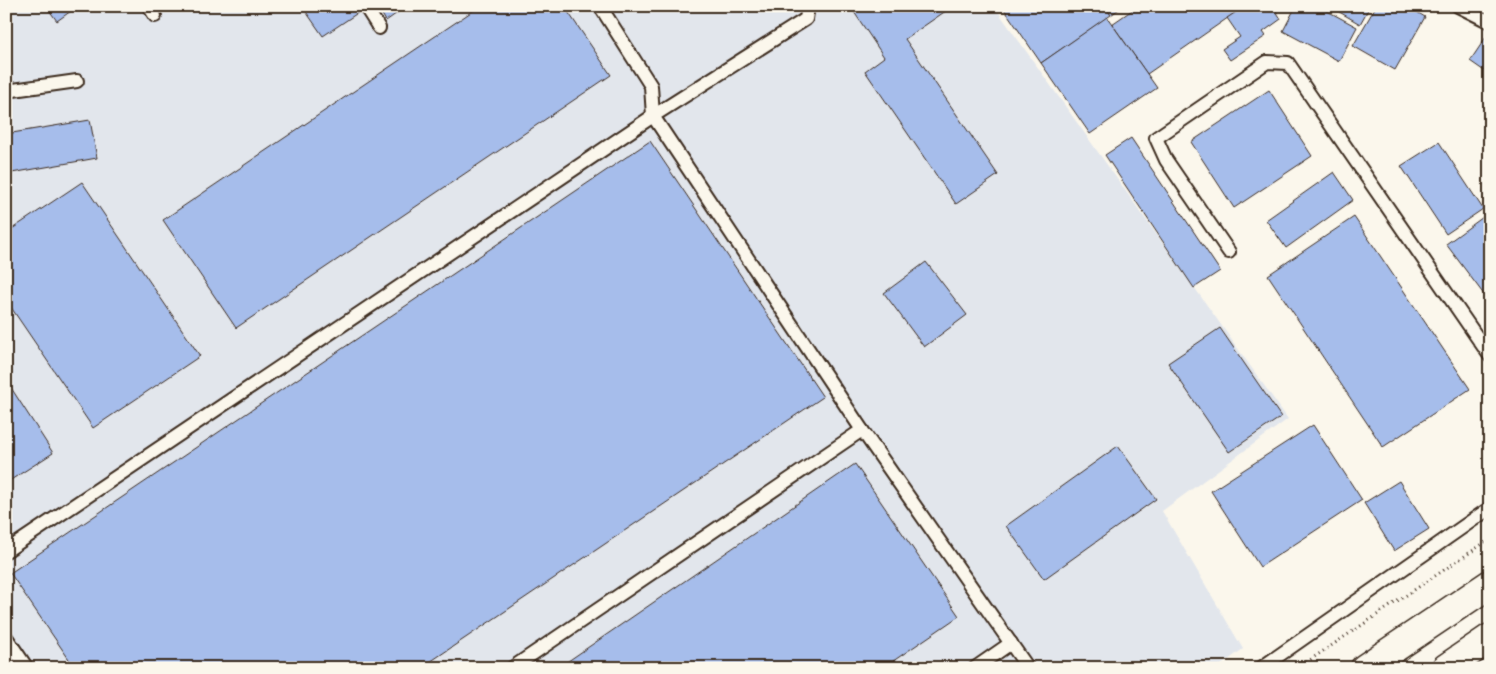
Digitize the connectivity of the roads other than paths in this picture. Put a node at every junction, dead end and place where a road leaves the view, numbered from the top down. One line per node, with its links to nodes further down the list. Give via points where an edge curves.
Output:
1 (364, 6): 6 (lane)
2 (600, 6): 9 (lane, via 651,86)
3 (808, 6): 9 (lane, via 806,19)
4 (1458, 6): 5 (lane)
5 (1490, 22)
6 (379, 28)
7 (77, 81): 8 (lane)
8 (6, 91)
9 (653, 116): 12 (lane); 14 (lane)
10 (1228, 252): 11 (lane, via 1166,160 1156,138 1267,62 1288,63)
11 (1490, 356)
12 (862, 430): 18 (lane); 20 (lane)
13 (1490, 508): 23 (lane)
14 (6, 551)
15 (1490, 584): 24 (main road)
16 (6, 637): 19 (lane)
17 (1490, 638): 25 (main road)
18 (1011, 643): 21 (lane); 22 (lane)
19 (27, 668)
20 (512, 668)
21 (975, 668)
22 (1028, 668)
23 (1262, 668)
24 (1365, 668)
25 (1446, 668)

